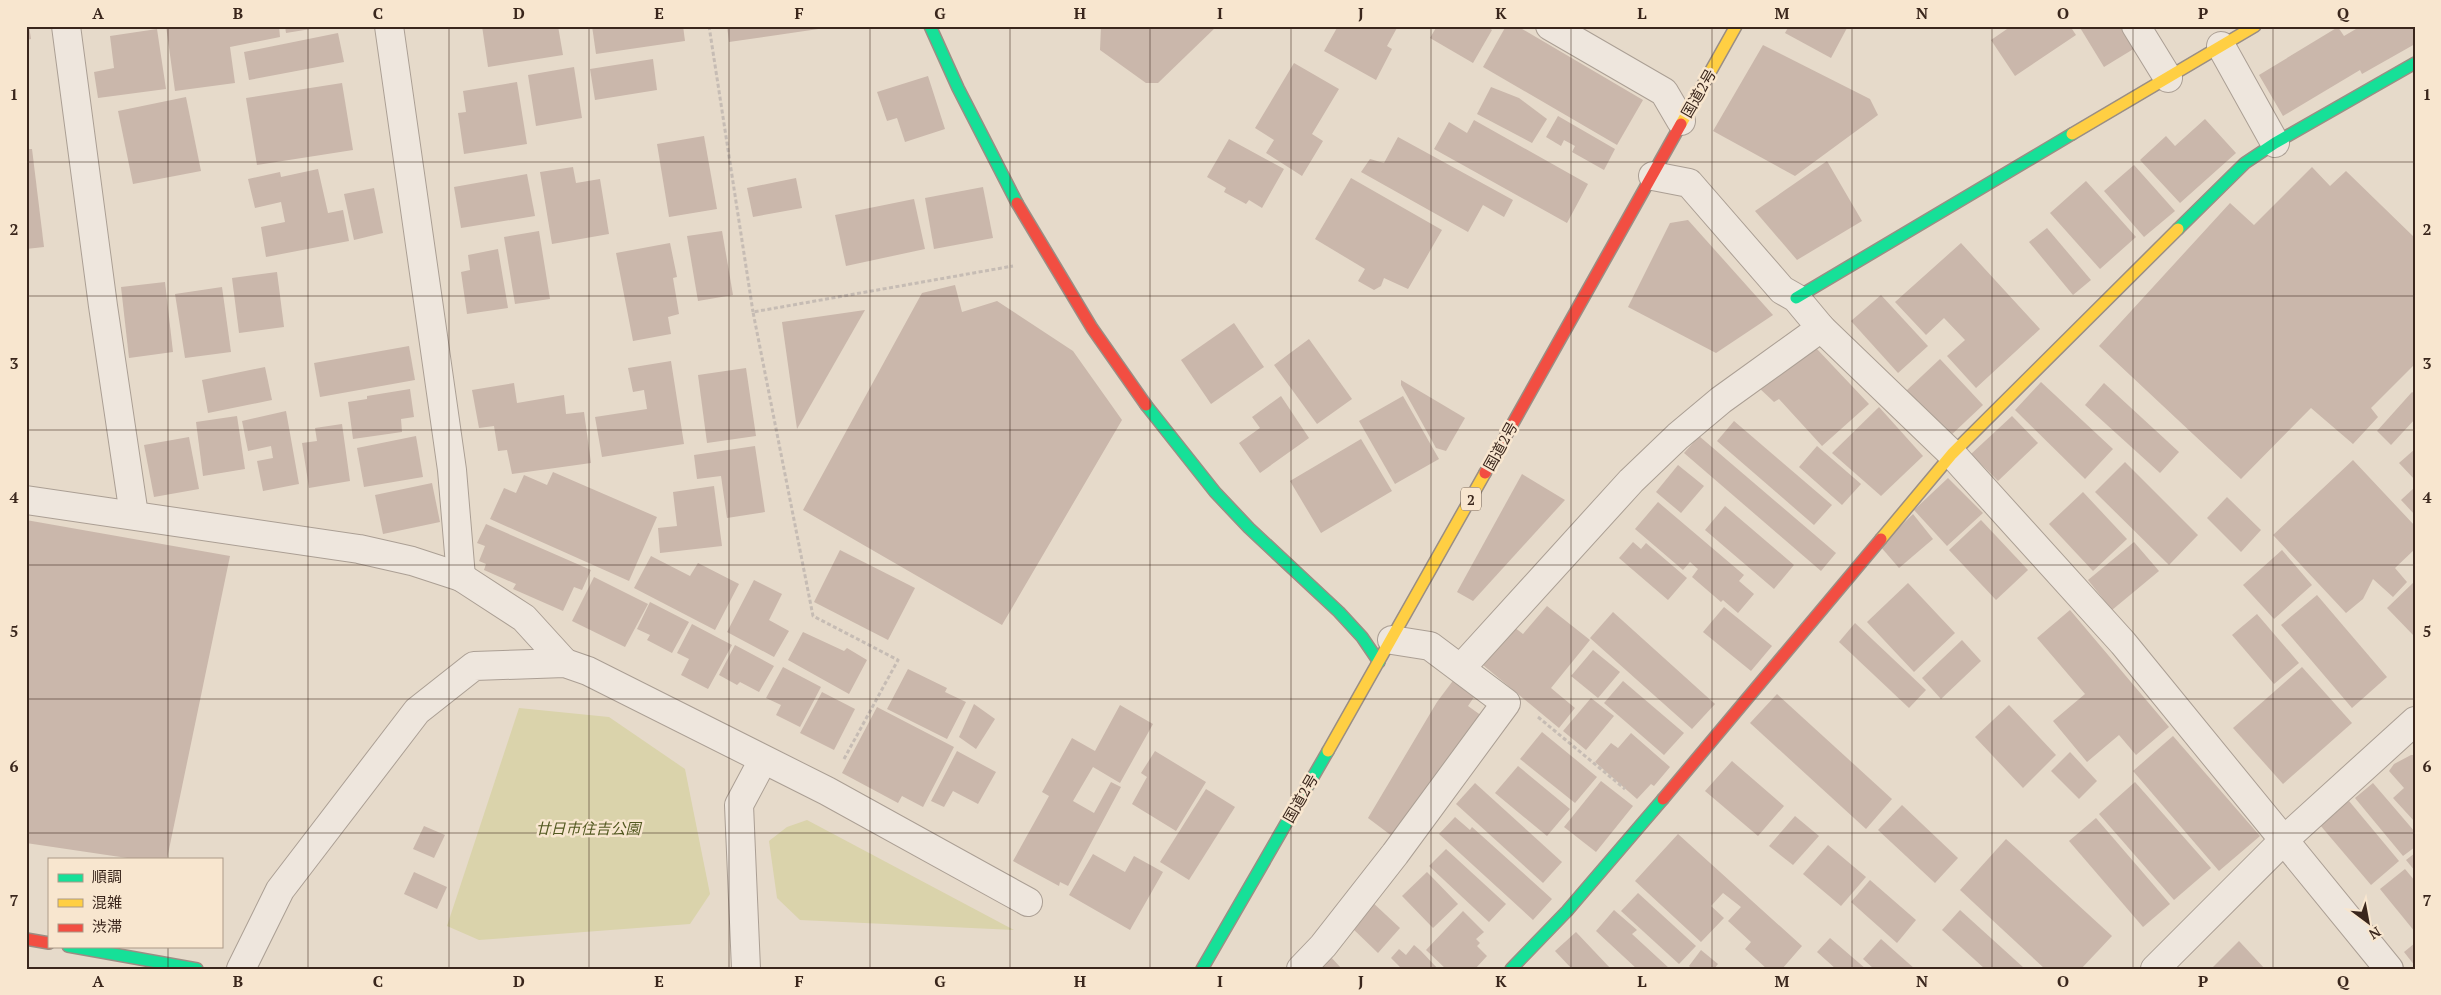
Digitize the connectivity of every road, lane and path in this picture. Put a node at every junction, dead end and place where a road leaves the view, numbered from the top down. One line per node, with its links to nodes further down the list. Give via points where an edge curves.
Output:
1 (66, 26): 21 (street)
2 (388, 26): 22 (street, via 452,470)
3 (709, 26): 17 (path)
4 (930, 26): 15 (main road, via 962,102)
5 (1550, 26): 12 (street, via 1664,92)
6 (1736, 26): 12 (main road, 国道2号 / 2)
7 (2136, 26): 11 (street)
8 (2255, 26): 9 (main road)
9 (2221, 46): 11 (main road); 13 (street)
10 (2415, 63): 13 (main road)
11 (2168, 78): 16 (main road)
12 (1682, 121): 14 (main road, 国道2号 / 2)
13 (2275, 143): 19 (main road, via 2246,163)
14 (1653, 176): 16 (street, via 1689,183 1782,290); 23 (main road, 国道2号 / 2)
15 (1050, 259): 17 (path); 23 (main road, via 1125,378 1229,507 1357,630)
16 (1796, 298): 18 (street)
17 (753, 312): 29 (path, via 813,616 898,660)
18 (1821, 328): 19 (street); 25 (street, via 1721,400 1678,436 1631,482)
19 (1952, 454): 30 (main road); 31 (street, via 2122,643)
20 (26, 500): 21 (street)
21 (134, 515): 22 (street, via 359,549)
22 (461, 577): 24 (street, via 524,618)
23 (1385, 651): 25 (street, via 1430,646); 39 (main road, 国道2号 / 2)
24 (564, 663): 28 (street, via 588,671); 37 (street, via 474,666 417,711 280,890)
25 (1461, 668): 26 (street)
26 (1506, 703): 30 (path, via 1512,696); 40 (street, via 1389,862)
27 (2415, 721): 31 (street)
28 (763, 760): 29 (street); 38 (street, via 739,804)
29 (827, 792): 32 (street)
30 (1653, 812): 41 (main road, via 1567,911)
31 (2283, 841): 42 (street); 43 (street)
32 (1028, 902)
33 (26, 939): 34 (main road)
34 (48, 943)
35 (79, 948): 36 (main road)
36 (197, 969)
37 (241, 969)
38 (746, 969)
39 (1202, 969)
40 (1301, 969)
41 (1511, 969)
42 (2155, 969)
43 (2389, 969)

